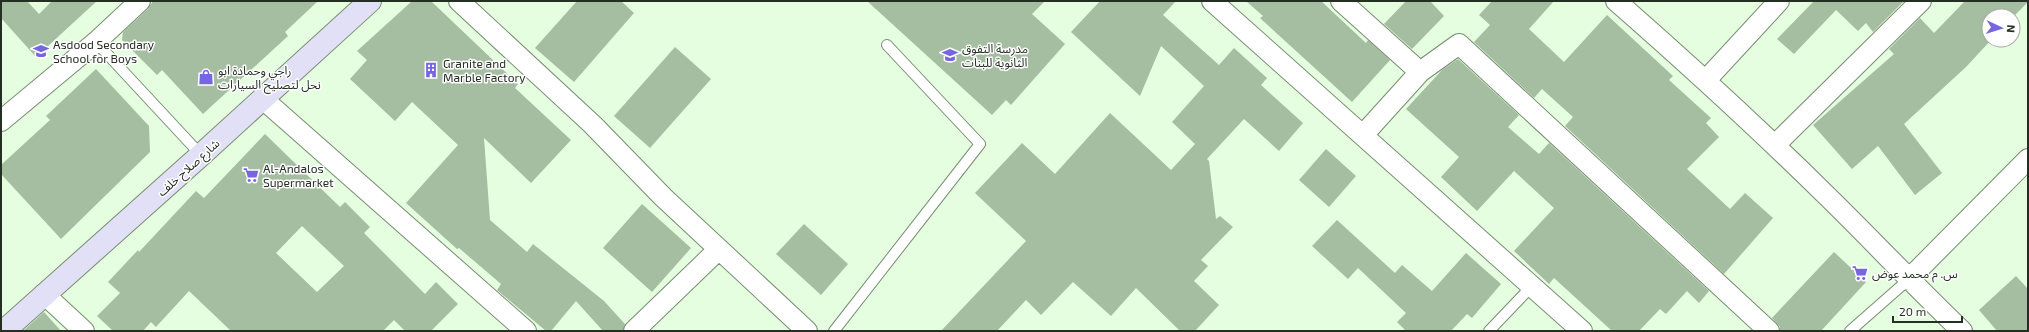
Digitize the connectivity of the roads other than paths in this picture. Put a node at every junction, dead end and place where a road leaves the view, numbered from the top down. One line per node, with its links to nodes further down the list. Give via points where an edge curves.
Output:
1 (140, 1): 9 (street)
2 (370, 1): 13 (main road, شارع صلاح خلف)
3 (459, 1): 19 (street, via 593,125 663,197)
4 (1212, 1): 15 (street)
5 (1341, 1): 11 (street)
6 (1616, 1): 12 (street)
7 (1779, 1): 12 (street)
8 (1921, 1): 16 (street)
9 (96, 42): 14 (street); 17 (lane)
10 (887, 45): 28 (lane, via 980,144)
11 (1420, 72): 15 (street); 31 (street, via 1459,44)
12 (1706, 80): 16 (street)
13 (262, 99): 17 (main road, شارع صلاح خلف); 25 (street)
14 (1, 121)
15 (1363, 135): 21 (street)
16 (1775, 145): 20 (street)
17 (201, 155): 22 (main road, شارع صلاح خلف)
18 (2028, 159): 20 (street)
19 (719, 249): 26 (street); 27 (street)
20 (1908, 280): 32 (lane); 33 (street)
21 (1532, 286): 29 (lane); 30 (street)
22 (44, 294): 23 (main road, شارع صلاح خلف); 24 (street)
23 (4, 331)
24 (84, 331)
25 (526, 331)
26 (634, 331)
27 (807, 331)
28 (834, 331)
29 (1489, 331)
30 (1582, 331)
31 (1768, 331)
32 (1850, 331)
33 (1962, 331)

